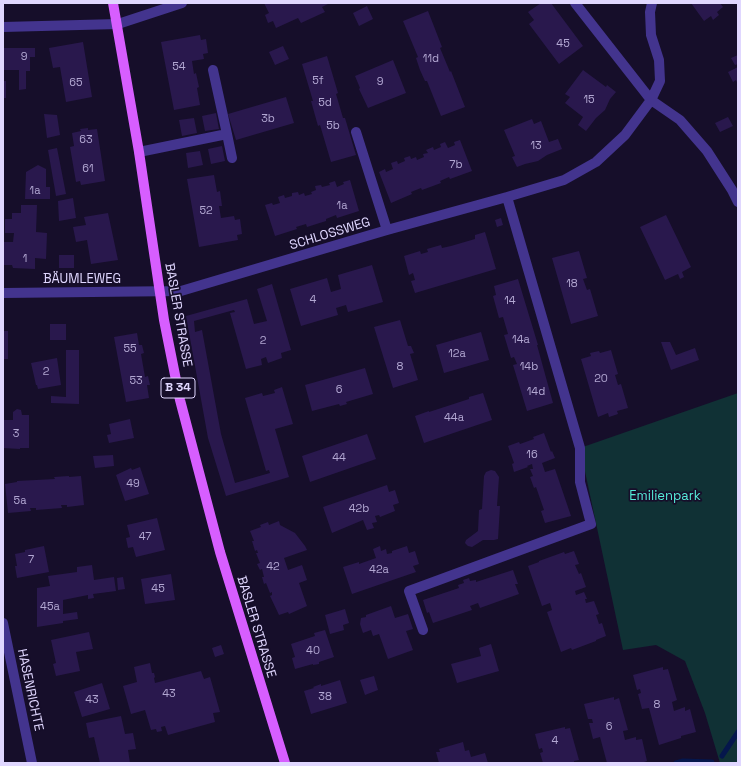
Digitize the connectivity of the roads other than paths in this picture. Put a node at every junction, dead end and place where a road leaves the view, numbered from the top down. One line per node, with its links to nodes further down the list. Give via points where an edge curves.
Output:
1 (113, 3): 5 (main road, BASLER STRASSE / B 34)
2 (182, 3): 5 (street)
3 (575, 3): 8 (street)
4 (652, 3): 8 (street, SCHLOSSWEG, via 651,35 659,60 660,81)
5 (118, 24): 6 (street); 11 (main road, BASLER STRASSE / B 34)
6 (3, 27)
7 (213, 70): 10 (street)
8 (651, 100): 13 (street, SCHLOSSWEG, via 625,135 596,162 564,180); 14 (street, via 680,120 707,151)
9 (356, 132): 15 (street)
10 (226, 134): 11 (street); 12 (street)
11 (139, 152): 16 (main road, BASLER STRASSE / B 34)
12 (232, 158)
13 (507, 197): 15 (street, SCHLOSSWEG); 19 (street, via 580,448 580,482 592,524 409,590)
14 (738, 202)
15 (387, 230): 16 (street, SCHLOSSWEG, via 181,291)
16 (160, 292): 17 (street, BÄUMLEWEG); 21 (main road, BASLER STRASSE / B 34, via 180,400 220,552)
17 (3, 293)
18 (3, 623): 20 (street, HASENRICHTE)
19 (423, 630)
20 (32, 763)
21 (285, 763)

